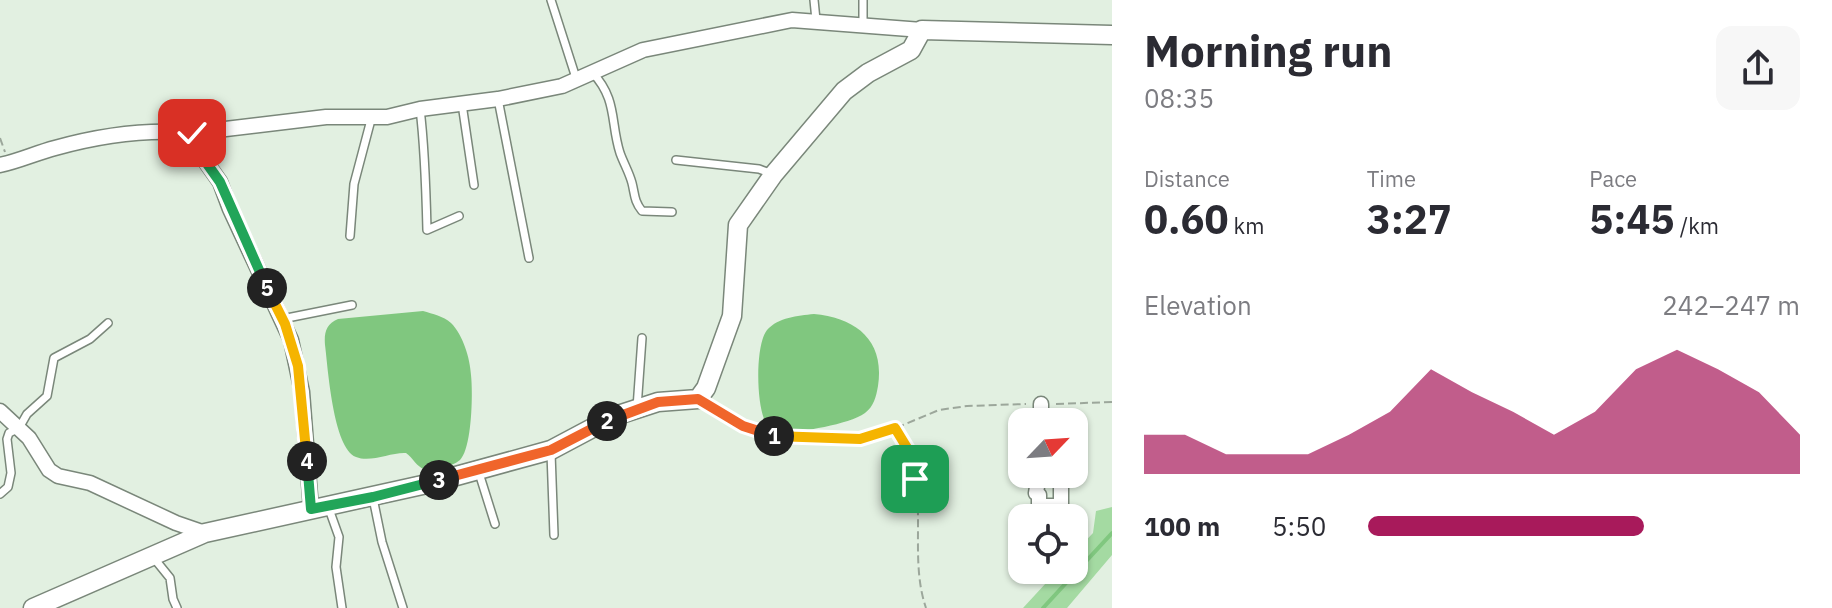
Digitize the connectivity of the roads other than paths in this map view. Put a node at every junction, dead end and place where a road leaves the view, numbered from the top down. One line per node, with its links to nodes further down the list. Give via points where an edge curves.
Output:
1 (551, 0): 9 (lane)
2 (814, 0): 4 (lane)
3 (863, 0): 5 (lane)
4 (816, 20): 5 (street); 8 (street, via 792,20 643,50)
5 (863, 24): 6 (street)
6 (922, 30): 7 (street); 17 (street, via 911,50 844,91)
7 (1112, 35)
8 (591, 71): 9 (street); 19 (lane, via 615,115 634,201 642,211)
9 (577, 81): 10 (street)
10 (498, 99): 11 (street); 22 (lane)
11 (462, 103): 12 (street); 18 (lane)
12 (420, 109): 13 (street); 20 (lane, via 427,230)
13 (372, 116): 14 (street); 21 (lane, via 354,184)
14 (192, 133): 16 (street, via 113,136); 24 (street)
15 (676, 160): 17 (lane, via 759,169)
16 (0, 165)
17 (770, 179): 29 (street, via 738,225 732,316 706,388 698,399)
18 (474, 185)
19 (672, 212)
20 (459, 216)
21 (350, 236)
22 (529, 258)
23 (352, 305): 24 (lane)
24 (282, 319): 38 (street, via 302,392)
25 (108, 323): 31 (lane, via 54,358 47,396)
26 (642, 338): 29 (lane)
27 (1041, 404): 28 (street)
28 (1041, 408)
29 (637, 409): 32 (street)
30 (0, 411): 31 (street)
31 (19, 428): 36 (lane, via 7,439 11,473); 40 (street, via 58,476 90,483)
32 (551, 450): 33 (street); 41 (lane)
33 (477, 468): 37 (street); 39 (lane)
34 (1037, 488): 35 (street, via 1039,506 1061,506)
35 (1061, 488)
36 (0, 494)
37 (373, 497): 38 (street); 46 (lane)
38 (320, 507): 40 (street); 45 (lane, via 339,537 336,567)
39 (495, 524)
40 (205, 533): 42 (street)
41 (554, 535)
42 (153, 557): 43 (street); 44 (lane, via 170,578)
43 (33, 608)
44 (177, 608)
45 (342, 608)
46 (403, 608)

